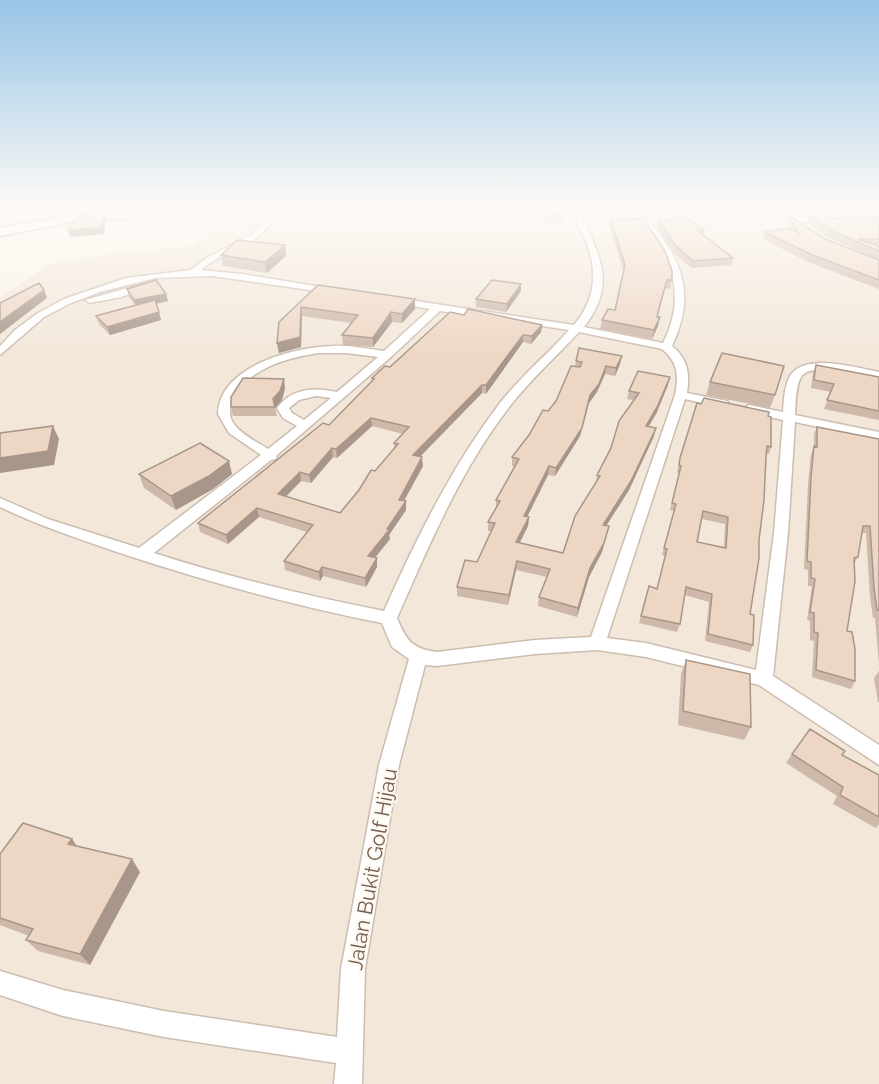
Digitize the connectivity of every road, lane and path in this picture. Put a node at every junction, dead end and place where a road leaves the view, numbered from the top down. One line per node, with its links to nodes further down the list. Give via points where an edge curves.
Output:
1 (219, 257): 4 (street)
2 (597, 257): 10 (street, via 600,276 594,306)
3 (670, 257): 11 (street, via 682,295 676,325)
4 (213, 260): 5 (street); 6 (street)
5 (193, 273): 6 (street); 12 (street, via 156,276 69,301 30,322)
6 (213, 273): 7 (street)
7 (350, 294)
8 (383, 299): 9 (street)
9 (439, 306): 10 (street); 13 (street)
10 (575, 328): 11 (street); 23 (street, via 533,372 490,428 433,523)
11 (666, 347): 15 (street, via 684,370)
12 (0, 352)
13 (387, 355): 16 (street); 20 (street, via 352,350 314,351 264,366 237,383 223,409 225,419 240,436)
14 (879, 375): 17 (street, via 819,366 803,368 790,389)
15 (681, 395): 17 (street); 24 (street)
16 (339, 396): 18 (street); 18 (street, via 312,392 292,397 284,408 287,415)
17 (789, 417): 19 (street); 26 (street, via 780,544)
18 (304, 425): 20 (street)
19 (879, 436)
20 (271, 456): 22 (street)
21 (0, 502): 22 (street, via 43,522)
22 (143, 553): 23 (street, via 208,576)
23 (389, 618): 25 (street, via 398,642)
24 (597, 643): 25 (street, via 437,659); 26 (street, via 646,650)
25 (418, 657): 29 (street, Jalan Bukit Golf Hijau, via 389,765 370,868 353,969)
26 (764, 679): 27 (street)
27 (879, 756)
28 (0, 983): 29 (street, via 63,1003 164,1024)
29 (350, 1053): 30 (street, Jalan Bukit Golf Hijau)
30 (348, 1084)

